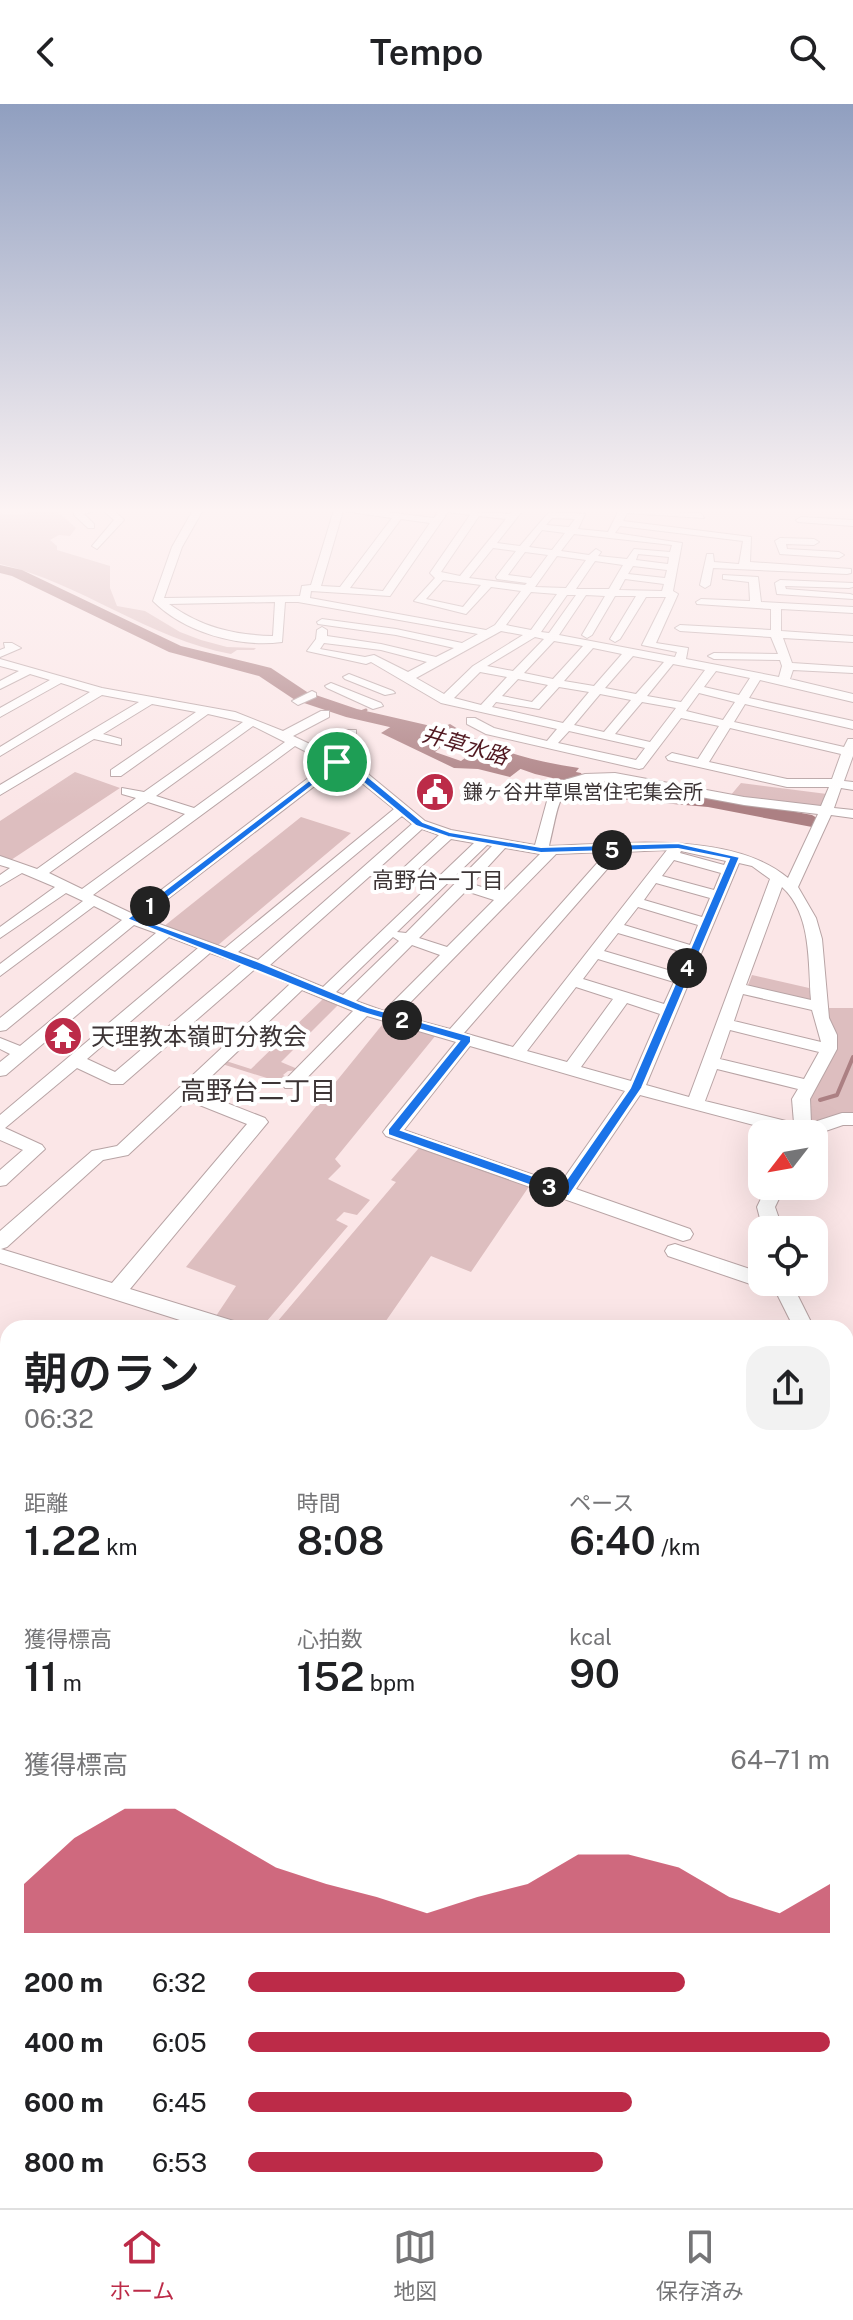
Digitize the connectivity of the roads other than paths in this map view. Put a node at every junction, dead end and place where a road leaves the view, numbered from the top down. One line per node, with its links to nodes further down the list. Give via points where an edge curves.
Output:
1 (168, 608): 2 (street, via 196,628 236,639 278,640)
2 (280, 608)
3 (324, 608): 14 (street)
4 (346, 608): 13 (street)
5 (442, 608): 13 (street)
6 (514, 608): 15 (street)
7 (553, 608): 18 (street)
8 (572, 608): 19 (street)
9 (604, 608): 24 (street)
10 (634, 608): 22 (street)
11 (666, 608): 25 (street)
12 (776, 608): 20 (street)
13 (427, 620): 17 (street)
14 (322, 622): 21 (street); 26 (street)
15 (499, 627): 17 (street); 18 (street)
16 (680, 628): 20 (street)
17 (487, 633): 26 (street)
18 (531, 634): 19 (street); 34 (street)
19 (554, 635): 24 (street); 37 (street)
20 (776, 635): 23 (street); 31 (street)
21 (321, 639): 29 (street); 41 (street, via 313,651 368,659)
22 (615, 639): 24 (street); 25 (street)
23 (853, 639)
24 (588, 640): 27 (street); 43 (street)
25 (649, 645): 30 (street, via 684,650)
26 (462, 646): 29 (street)
27 (629, 653): 30 (street); 48 (street)
28 (714, 656): 31 (street)
29 (437, 661): 41 (street)
30 (674, 662): 35 (street); 51 (street)
31 (785, 662): 36 (street); 42 (street)
32 (6, 664): 33 (street)
33 (26, 665): 38 (street); 44 (street)
34 (477, 668): 37 (street); 55 (street)
35 (711, 670): 39 (street); 47 (street)
36 (853, 670)
37 (516, 675): 43 (street); 52 (street)
38 (57, 676): 46 (street); 62 (street)
39 (757, 676): 42 (street); 54 (street)
40 (349, 677): 49 (street)
41 (407, 678): 55 (street)
42 (784, 681): 53 (street)
43 (555, 682): 48 (street); 52 (street, via 535,706)
44 (0, 686)
45 (331, 686): 58 (street)
46 (97, 687): 56 (street); 80 (street)
47 (695, 689): 54 (street); 61 (street)
48 (596, 690): 51 (street); 70 (street)
49 (389, 693)
50 (312, 695): 57 (street)
51 (641, 697): 61 (street); 73 (street)
52 (494, 698): 59 (street)
53 (853, 698)
54 (743, 699): 67 (street); 69 (street)
55 (445, 700): 59 (street)
56 (149, 701): 60 (street); 64 (street)
57 (298, 701)
58 (377, 706)
59 (483, 709): 70 (street)
60 (207, 710): 65 (street); 84 (street)
61 (680, 710): 67 (street); 77 (street)
62 (0, 713)
63 (325, 714): 74 (street)
64 (122, 717): 68 (street); 72 (street)
65 (252, 721): 74 (street); 89 (street)
66 (471, 721): 76 (street, via 490,731)
67 (728, 723): 78 (street); 83 (street)
68 (145, 724)
69 (853, 725)
70 (564, 727): 73 (street); 76 (street)
71 (352, 733): 79 (street)
72 (93, 735): 75 (street); 87 (street)
73 (607, 736): 77 (street)
74 (289, 738): 79 (street); 91 (street)
75 (117, 742)
76 (550, 745): 77 (street, via 639,765)
77 (653, 746)
78 (850, 746): 85 (street)
79 (314, 751): 82 (street)
80 (0, 752)
81 (672, 757): 83 (street)
82 (337, 762): 90 (street); 115 (street)
83 (701, 764): 85 (street, via 787,783)
84 (116, 773)
85 (836, 783): 86 (street); 93 (street)
86 (853, 786)
87 (0, 791)
88 (127, 791): 89 (street)
89 (145, 798): 91 (street); 105 (street)
90 (401, 810): 94 (street); 126 (street)
91 (195, 813): 112 (street)
92 (853, 814): 93 (street)
93 (823, 817): 98 (street, via 615,777 579,779 560,787 551,799); 108 (street)
94 (420, 824): 95 (street); 104 (street)
95 (448, 834): 96 (street); 104 (street, via 398,880)
96 (482, 842): 97 (street); 119 (street)
97 (500, 845): 98 (street); 109 (street)
98 (546, 850): 99 (street); 113 (street)
99 (616, 850): 100 (street); 144 (street)
100 (674, 851): 102 (street); 106 (street)
101 (0, 861): 103 (street)
102 (732, 864): 108 (street, via 757,863); 111 (street)
103 (21, 867): 105 (street); 107 (street)
104 (367, 870): 127 (street)
105 (39, 874): 110 (street)
106 (653, 878): 111 (street); 114 (street)
107 (0, 882)
108 (785, 882): 133 (street); 138 (street, via 809,918)
109 (463, 886): 113 (street); 121 (street)
110 (65, 887): 112 (street); 120 (street)
111 (718, 896): 116 (street)
112 (87, 898): 115 (street); 128 (street)
113 (504, 899): 124 (street)
114 (635, 902): 116 (street); 117 (street)
115 (132, 919): 118 (street); 130 (street)
116 (706, 923): 123 (street)
117 (615, 927): 123 (street); 125 (street)
118 (166, 932): 122 (street); 135 (street)
119 (390, 933): 121 (street); 134 (street)
120 (0, 934)
121 (409, 939): 124 (street); 137 (street)
122 (208, 947): 126 (street); 149 (street)
123 (694, 951): 129 (street)
124 (450, 953): 141 (street)
125 (594, 953): 129 (street); 131 (street)
126 (227, 954): 127 (street)
127 (257, 965): 132 (street); 149 (street, via 117,1080)
128 (0, 971)
129 (682, 979): 140 (street)
130 (56, 981): 135 (street); 143 (street)
131 (573, 981): 136 (street); 148 (street)
132 (301, 982): 134 (street); 156 (street)
133 (738, 988): 138 (street); 142 (street)
134 (326, 993): 137 (street)
135 (90, 995): 147 (street)
136 (623, 997): 140 (street); 151 (street)
137 (345, 1002): 139 (street)
138 (819, 1007): 146 (street)
139 (364, 1010): 141 (street); 153 (street)
140 (668, 1011): 155 (street)
141 (388, 1016): 144 (street)
142 (725, 1024): 146 (street); 150 (street)
143 (0, 1026)
144 (460, 1037): 148 (street); 165 (street, via 392,1132)
145 (0, 1043): 147 (street)
146 (829, 1049): 154 (street)
147 (22, 1053): 152 (street)
148 (516, 1054): 151 (street)
149 (75, 1060): 161 (street)
150 (711, 1062): 154 (street); 157 (street)
151 (570, 1070): 155 (street)
152 (0, 1071)
153 (291, 1084)
154 (808, 1086): 160 (street, via 801,1099)
155 (636, 1088): 157 (street); 165 (street)
156 (186, 1093): 166 (street, via 122,1151 98,1155); 169 (street, via 259,1122)
157 (695, 1105): 159 (street)
158 (853, 1119): 162 (street)
159 (753, 1120)
160 (803, 1120)
161 (0, 1124)
162 (828, 1124)
163 (0, 1133): 164 (street, via 36,1149)
164 (0, 1180)
165 (564, 1192): 168 (street)
166 (0, 1242)
167 (0, 1256): 169 (street)
168 (748, 1272)
169 (115, 1293): 171 (street)
170 (782, 1296): 172 (street)
171 (204, 1320)
172 (798, 1320)

